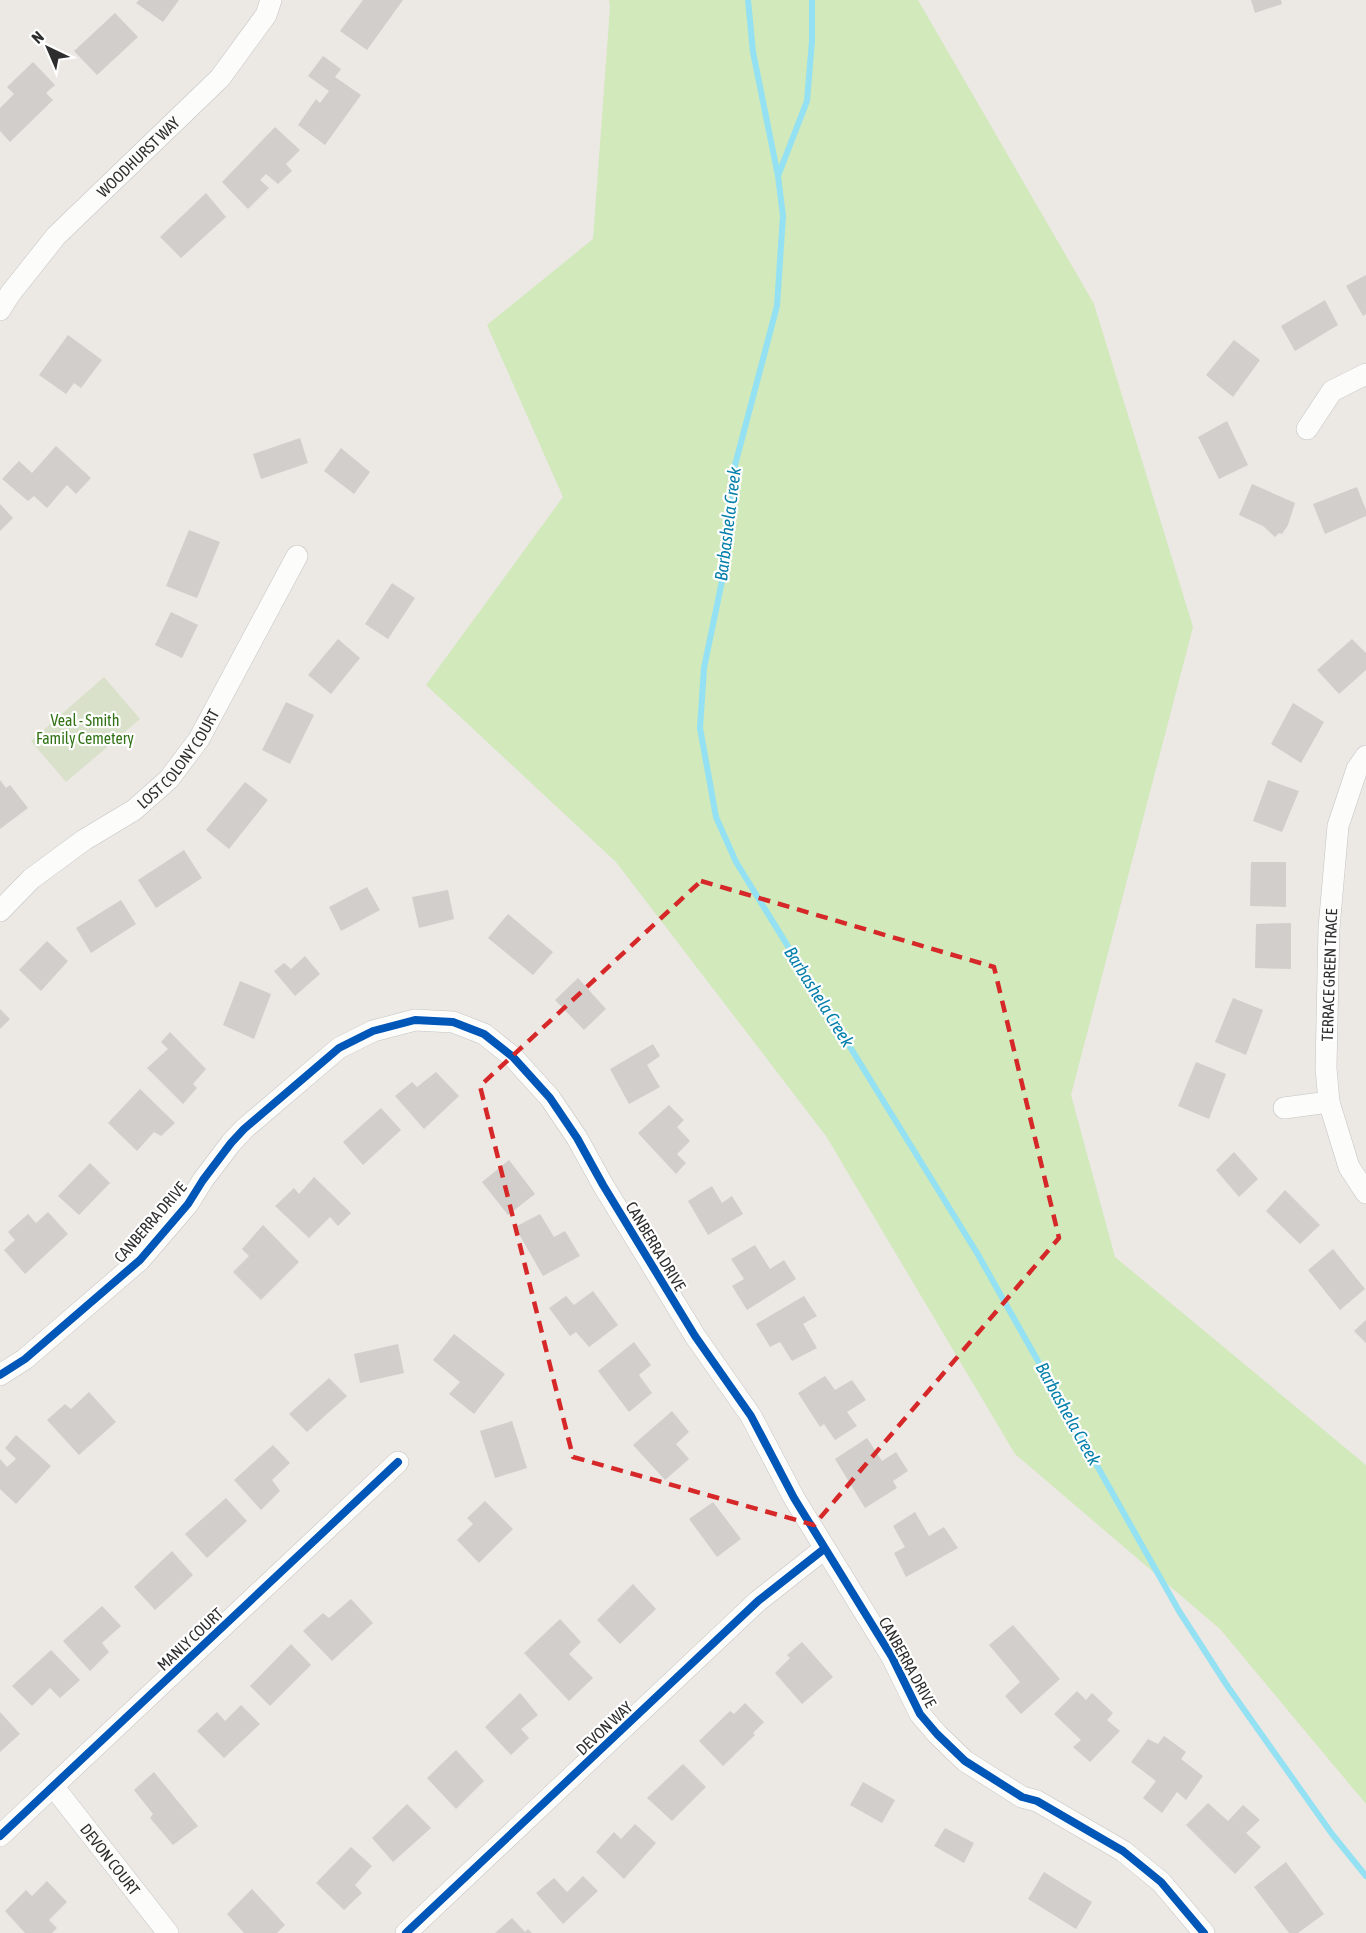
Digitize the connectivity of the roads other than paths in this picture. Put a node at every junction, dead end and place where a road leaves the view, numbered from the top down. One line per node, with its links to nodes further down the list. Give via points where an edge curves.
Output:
1 (271, 0): 2 (street, WOODHURST WAY, via 266,15 220,78 56,236)
2 (0, 310)
3 (1366, 374): 4 (street, via 1332,391)
4 (1307, 429)
5 (297, 556): 7 (street, LOST COLONY COURT, via 199,739 169,779 134,810 31,879)
6 (1366, 756): 8 (street, TERRACE GREEN TRACE, via 1357,769 1338,826 1329,928)
7 (0, 911)
8 (1329, 1102): 9 (street); 10 (street, TERRACE GREEN TRACE, via 1349,1167)
9 (1284, 1108)
10 (1366, 1193)
11 (0, 1376): 13 (street, CANBERRA DRIVE, via 140,1260 244,1129 331,1054 383,1028 415,1020 453,1022 484,1034 513,1057 550,1098 695,1336 752,1416)
12 (398, 1462): 14 (street, MANLY COURT)
13 (824, 1549): 17 (street, DEVON WAY, via 758,1601); 18 (street, CANBERRA DRIVE, via 892,1657 920,1714 937,1734 965,1761 1022,1797 1123,1851 1161,1882)
14 (53, 1786): 15 (street, MANLY COURT); 16 (street, DEVON COURT)
15 (0, 1836)
16 (168, 1933)
17 (406, 1933)
18 (1204, 1933)

